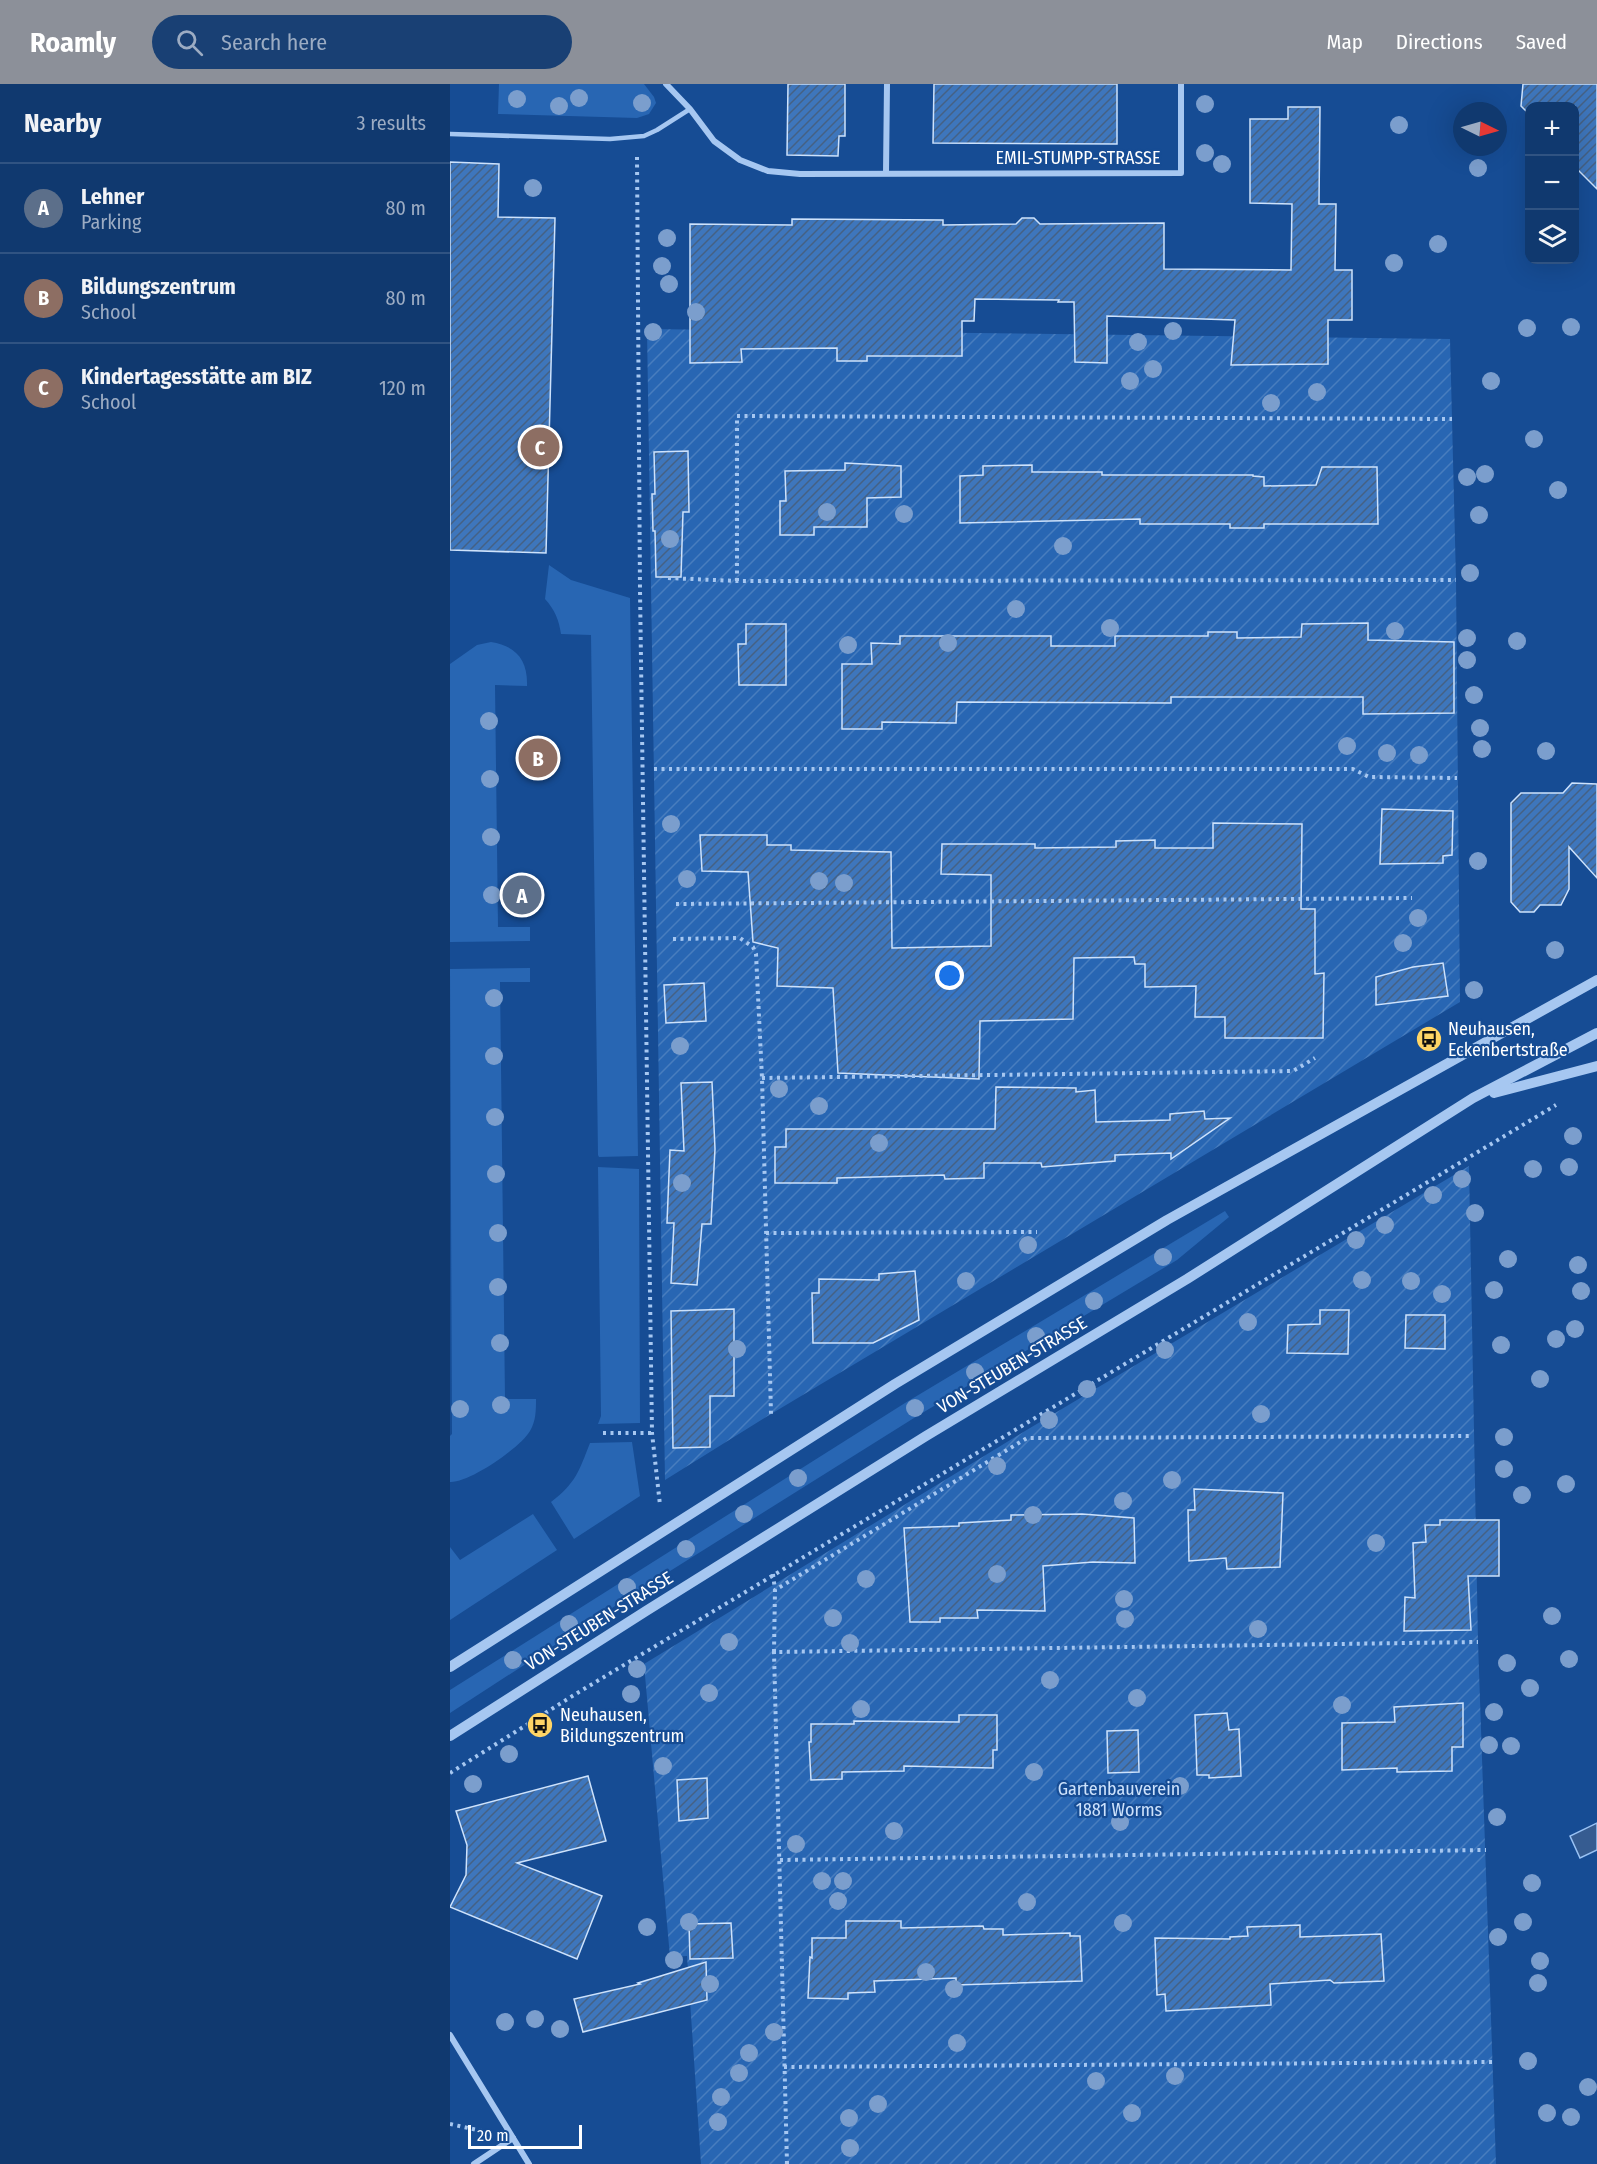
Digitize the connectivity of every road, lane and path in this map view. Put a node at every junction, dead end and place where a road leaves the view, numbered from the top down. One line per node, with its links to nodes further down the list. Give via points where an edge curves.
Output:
1 (666, 84): 4 (street, EMIL-STUMPP-STRASSE)
2 (887, 84): 7 (street)
3 (1181, 84): 7 (street, EMIL-STUMPP-STRASSE, via 1181,173)
4 (690, 109): 6 (lane); 7 (street, EMIL-STUMPP-STRASSE, via 714,141 740,160 768,171)
5 (450, 134): 6 (lane, via 610,139)
6 (644, 136): 28 (path, via 637,158 636,195)
7 (886, 173)
8 (1452, 419): 11 (path, via 737,416)
9 (668, 578): 11 (path)
10 (1456, 580): 11 (path)
11 (737, 581)
12 (654, 769): 13 (path, via 1353,769 1369,777)
13 (1457, 778)
14 (1412, 898): 15 (path)
15 (676, 904)
16 (673, 939): 21 (path, via 740,938 753,947 758,966)
17 (1597, 980): 30 (street, via 1167,1220 895,1384)
18 (1597, 1033): 22 (street, VON-STEUBEN-STRASSE)
19 (1315, 1058): 21 (path, via 1293,1071)
20 (1597, 1066): 22 (street)
21 (762, 1078): 25 (path)
22 (1473, 1098): 36 (street, VON-STEUBEN-STRASSE)
23 (1558, 1104): 31 (path)
24 (1037, 1232): 25 (path)
25 (766, 1233): 26 (path)
26 (771, 1414)
27 (603, 1433): 28 (path)
28 (652, 1433): 30 (path)
29 (1473, 1436): 32 (path, via 1027,1438)
30 (664, 1530): 35 (street)
31 (773, 1574): 32 (path); 37 (path)
32 (775, 1590): 34 (path)
33 (1478, 1642): 34 (path)
34 (774, 1652): 39 (path)
35 (450, 1667)
36 (450, 1736)
37 (450, 1773)
38 (1486, 1850): 39 (path)
39 (780, 1860): 42 (path)
40 (450, 2035): 43 (street)
41 (1492, 2062): 42 (path)
42 (784, 2067): 46 (path)
43 (513, 2138): 44 (street); 45 (street)
44 (474, 2164)
45 (529, 2164)
46 (786, 2164)

